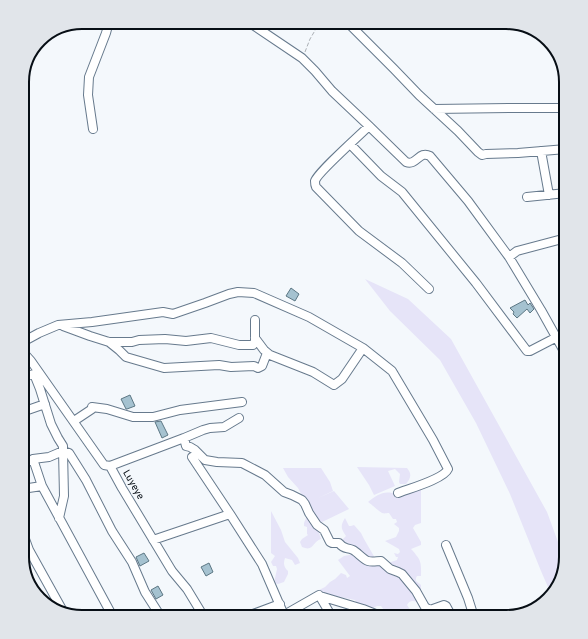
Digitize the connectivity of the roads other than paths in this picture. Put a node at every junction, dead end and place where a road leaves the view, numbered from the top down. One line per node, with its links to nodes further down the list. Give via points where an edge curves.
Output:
1 (107, 29): 7 (street, via 89,78 88,95)
2 (259, 29): 6 (street, via 302,58)
3 (353, 29): 5 (street)
4 (559, 108): 5 (street)
5 (434, 109): 10 (street, via 482,154)
6 (369, 126): 8 (street); 15 (street, via 406,162 412,162 423,154 430,156 468,201)
7 (93, 129)
8 (350, 144): 16 (street, via 317,177 316,187 359,231 402,263); 19 (street, via 381,176 402,192 481,289 527,351 530,352)
9 (559, 150): 10 (street)
10 (541, 151): 12 (street)
11 (559, 194): 12 (street)
12 (549, 195): 13 (street)
13 (527, 197)
14 (559, 240): 15 (street, via 517,251)
15 (509, 257): 19 (street)
16 (429, 289)
17 (256, 320): 20 (street)
18 (58, 325): 21 (street); 23 (street); 24 (street, via 163,312 173,314 229,294 252,293 308,317)
19 (557, 337): 22 (street)
20 (255, 338): 23 (street, via 255,342 250,345 211,338 186,341 164,339); 25 (street)
21 (29, 339)
22 (559, 341)
23 (109, 342): 25 (street, via 128,358 164,368 219,365 258,368 262,366)
24 (363, 348): 25 (street, via 342,379 334,385 313,372); 42 (street, via 392,371 448,469 447,473 428,483)
25 (267, 353)
26 (29, 358): 27 (street, Luyeye)
27 (37, 373): 28 (street); 30 (street); 33 (street, Luyeye)
28 (29, 375)
29 (242, 402): 33 (street, via 180,410 153,417 133,417 92,407)
30 (45, 404): 31 (street); 35 (street, via 51,424 64,446)
31 (29, 410)
32 (239, 418): 34 (street, via 224,427 210,428)
33 (74, 421): 39 (street, Luyeye, via 104,465)
34 (184, 438): 39 (street); 60 (street, via 186,446 195,450 205,460 242,463 265,475 284,492 302,500 330,542 352,549 367,561 381,561 390,569 402,574)
35 (63, 450): 37 (street, via 49,457); 44 (street, via 64,496); 52 (street, via 69,453 86,480)
36 (192, 457): 43 (street)
37 (34, 459): 38 (street); 40 (street)
38 (29, 461)
39 (110, 466): 45 (street, Luyeye)
40 (42, 486): 41 (street); 44 (street)
41 (29, 488)
42 (398, 493)
43 (230, 514): 45 (street); 49 (street, via 262,564)
44 (59, 518): 51 (street)
45 (153, 540): 53 (street, Luyeye)
46 (446, 545): 62 (street)
47 (29, 550): 50 (street)
48 (320, 596): 56 (street); 57 (street); 58 (street)
49 (280, 604): 54 (street); 55 (street)
50 (60, 605)
51 (109, 610)
52 (157, 610)
53 (200, 610)
54 (264, 610)
55 (283, 610)
56 (295, 610)
57 (328, 610)
58 (366, 610)
59 (430, 610): 61 (street, via 444,605)
60 (430, 610)
61 (448, 610)
62 (472, 610)

